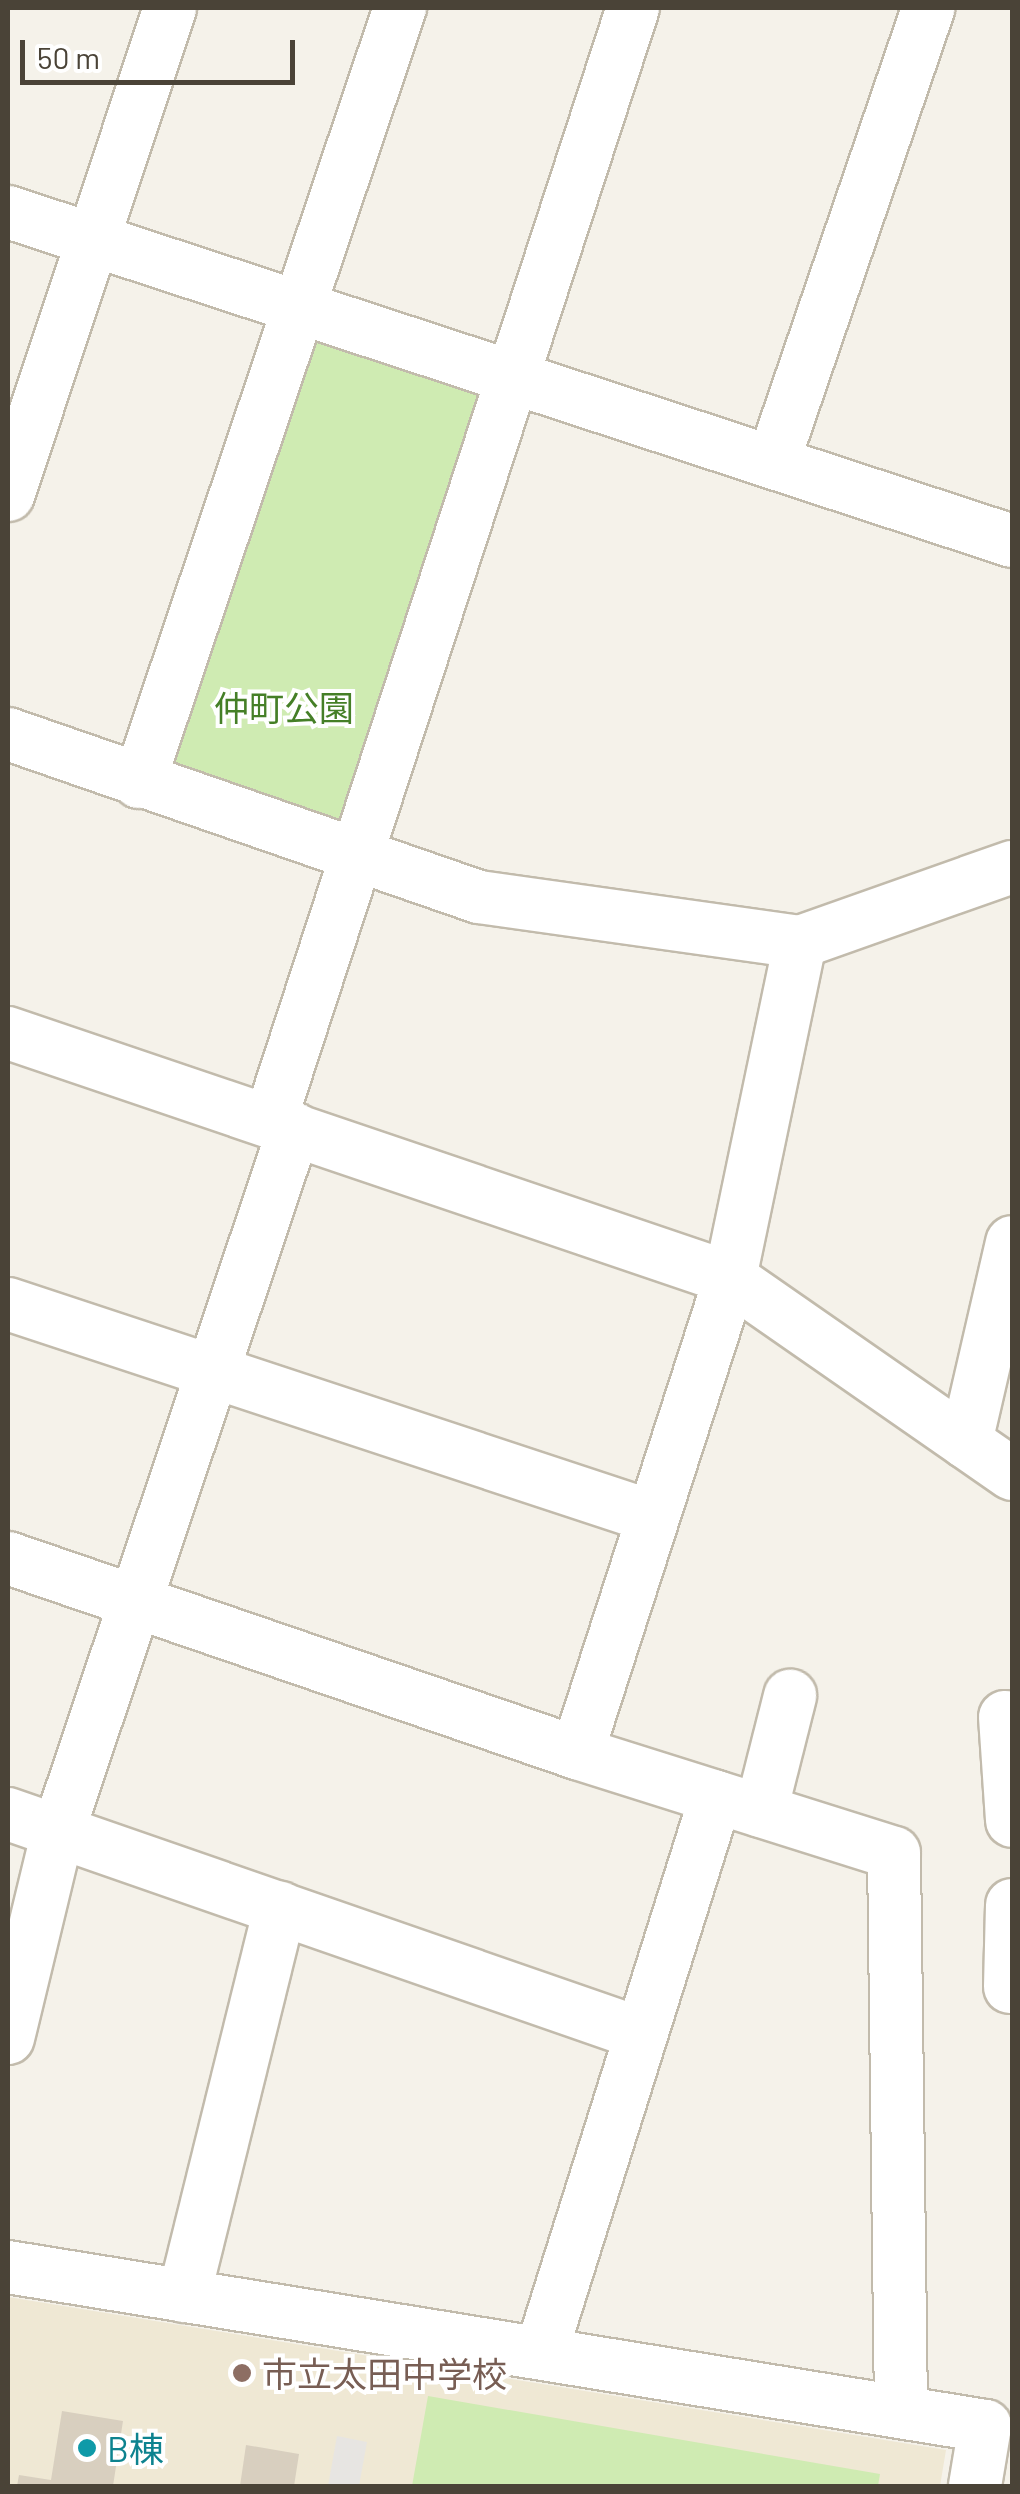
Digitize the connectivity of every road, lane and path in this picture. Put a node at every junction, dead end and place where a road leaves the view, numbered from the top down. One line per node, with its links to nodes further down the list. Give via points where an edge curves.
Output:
1 (170, 8): 6 (street)
2 (400, 8): 7 (street)
3 (633, 8): 8 (street)
4 (928, 8): 9 (street)
5 (8, 212): 6 (street)
6 (93, 240): 7 (street); 10 (street)
7 (299, 307): 8 (street); 13 (street)
8 (513, 377): 9 (street); 14 (street)
9 (773, 462): 11 (street)
10 (8, 495)
11 (1012, 540)
12 (8, 734): 13 (street)
13 (139, 782): 14 (street)
14 (352, 858): 16 (street, via 479,898); 18 (street)
15 (1012, 867): 16 (street)
16 (800, 942): 20 (street)
17 (8, 1033): 18 (street)
18 (282, 1125): 20 (street); 22 (street)
19 (1012, 1242): 23 (street)
20 (730, 1278): 23 (street); 25 (street)
21 (8, 1304): 22 (street)
22 (212, 1371): 25 (street); 27 (street)
23 (966, 1442): 24 (street)
24 (1012, 1474)
25 (654, 1516): 30 (street)
26 (8, 1558): 27 (street)
27 (134, 1602): 30 (street); 34 (street)
28 (790, 1696): 31 (street)
29 (1005, 1716): 33 (street)
30 (577, 1753): 31 (street)
31 (738, 1804): 38 (street); 43 (street, via 894,1853)
32 (8, 1814): 34 (street)
33 (1012, 1821)
34 (58, 1832): 36 (street); 39 (street)
35 (1012, 1905): 37 (street)
36 (280, 1908): 38 (street); 41 (street)
37 (1010, 1986)
38 (641, 2034): 42 (street)
39 (8, 2038)
40 (8, 2267): 41 (street)
41 (184, 2296): 42 (street)
42 (540, 2353): 43 (street)
43 (901, 2412): 44 (street, via 985,2426)
44 (975, 2486)

